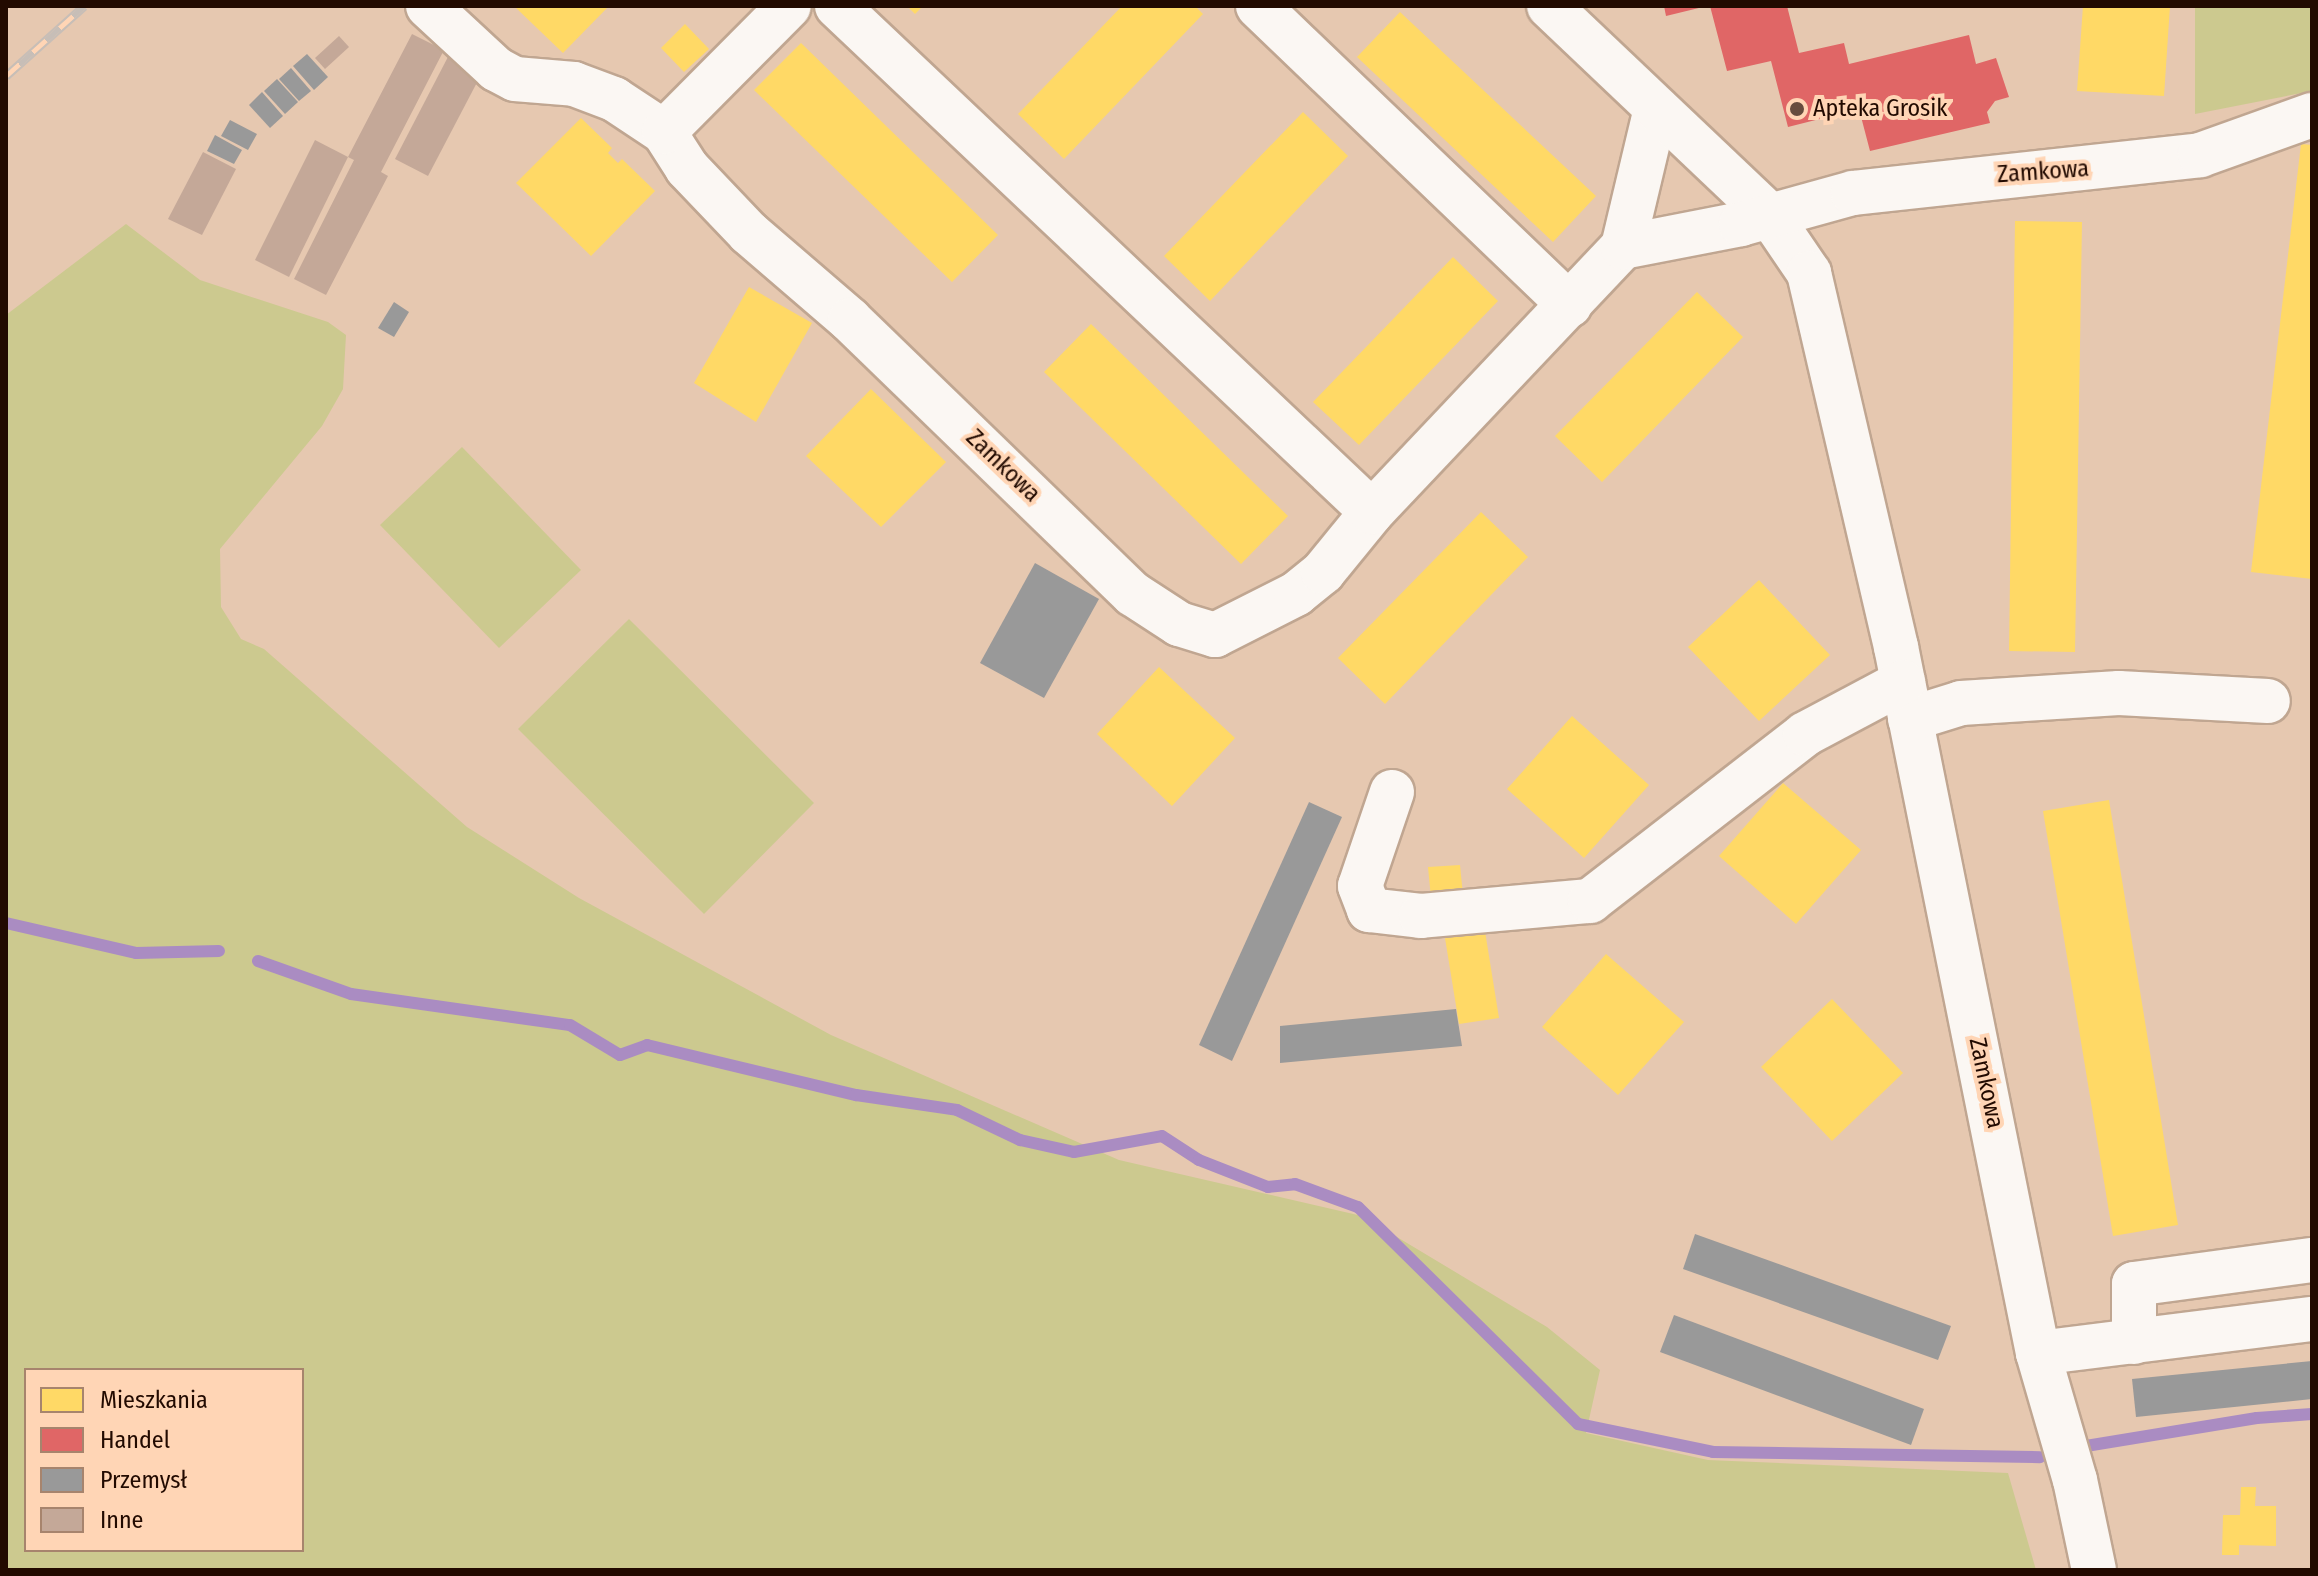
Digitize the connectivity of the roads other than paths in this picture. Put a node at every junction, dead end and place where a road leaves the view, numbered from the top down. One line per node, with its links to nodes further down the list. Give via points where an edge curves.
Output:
1 (428, 6): 8 (street, Zamkowa, via 496,69 515,79 574,84 614,99)
2 (789, 6): 8 (street)
3 (837, 6): 12 (street)
4 (1258, 6): 11 (street)
5 (1549, 6): 6 (street, Zamkowa)
6 (1656, 109): 9 (street, Zamkowa); 10 (street, Zamkowa)
7 (2312, 115): 9 (street, Zamkowa, via 2200,155 1895,187)
8 (664, 132): 12 (street, Zamkowa, via 687,168 749,233 850,320 1133,594 1179,624 1215,635 1296,594 1323,572)
9 (1771, 217): 10 (street, Zamkowa); 13 (street, Zamkowa, via 1809,273)
10 (1623, 247): 11 (street, Zamkowa)
11 (1570, 305): 12 (street, Zamkowa)
12 (1372, 512)
13 (1907, 701): 14 (street, via 1961,703 2119,693); 15 (street, via 1805,734 1590,901 1421,916 1369,910 1360,886); 19 (street, Zamkowa)
14 (2268, 701)
15 (1392, 792)
16 (2312, 1260): 18 (street, via 2134,1284)
17 (2312, 1319): 18 (street)
18 (2134, 1342): 19 (street)
19 (2038, 1353): 20 (street, Zamkowa, via 2075,1480)
20 (2094, 1570)

